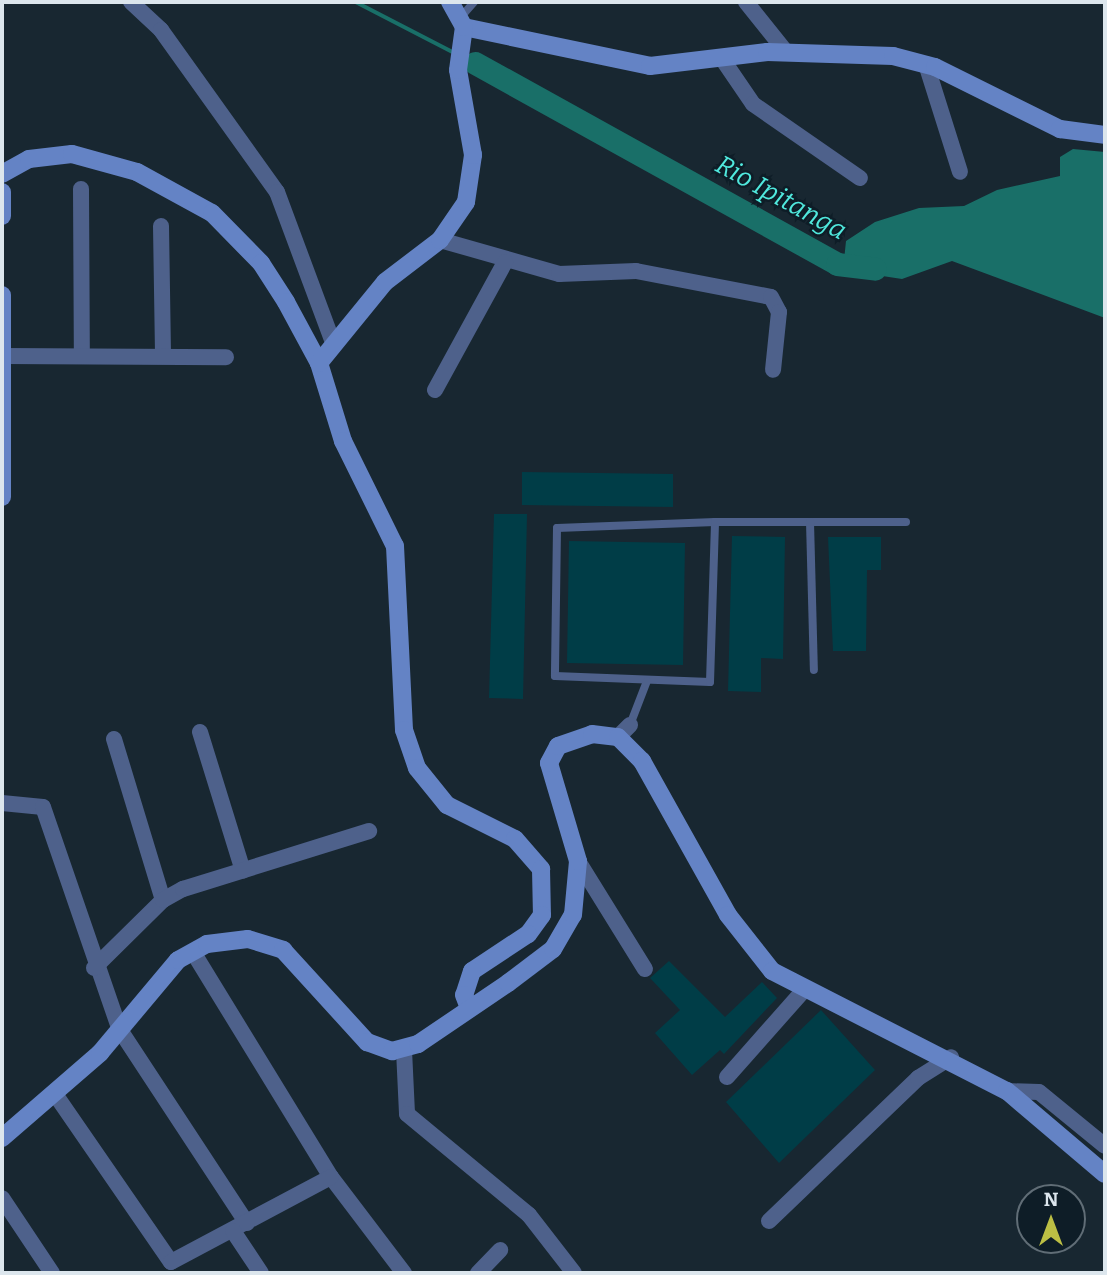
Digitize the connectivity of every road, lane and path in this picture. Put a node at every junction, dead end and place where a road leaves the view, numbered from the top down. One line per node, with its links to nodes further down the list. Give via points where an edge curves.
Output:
1 (131, 2): 20 (street, via 161,30 277,192)
2 (450, 2): 5 (main road)
3 (474, 2): 5 (lane)
4 (746, 2): 6 (street)
5 (463, 22): 7 (main road, via 650,66); 17 (main road, via 458,69 472,181 461,212)
6 (786, 52): 7 (main road); 8 (main road, via 866,53)
7 (723, 60): 12 (street, via 753,104)
8 (926, 64): 9 (main road, via 1044,123); 10 (street)
9 (1105, 135)
10 (960, 172)
11 (2, 174): 25 (main road, via 29,159 72,154 137,172 191,198 261,263)
12 (860, 178)
13 (81, 189): 21 (street)
14 (2, 192): 15 (main road)
15 (2, 216)
16 (161, 226): 23 (street)
17 (440, 240): 18 (street); 20 (main road, via 385,282)
18 (505, 262): 26 (street, via 574,275 636,271 771,297 779,312); 27 (street)
19 (2, 295): 22 (main road)
20 (334, 345): 25 (main road)
21 (82, 355): 22 (street); 23 (street)
22 (4, 356): 28 (main road)
23 (163, 356): 24 (street)
24 (226, 357)
25 (319, 363): 46 (main road, via 343,441 395,546 404,730 417,768 447,804 515,839 541,869 542,915 528,934 482,960)
26 (773, 370)
27 (435, 390)
28 (2, 497)
29 (715, 522): 30 (lane); 33 (lane, via 713,678 702,685); 33 (lane, via 554,532 551,671 568,680)
30 (810, 522): 31 (lane); 32 (lane)
31 (906, 522)
32 (814, 670)
33 (647, 681): 34 (lane)
34 (624, 731): 39 (main road, via 567,740 549,763); 45 (main road, via 750,947)
35 (200, 732): 40 (street)
36 (114, 739): 41 (street)
37 (2, 803): 43 (street, via 34,802 46,816)
38 (369, 831): 40 (street)
39 (578, 861): 44 (street); 46 (main road, via 578,897 560,940)
40 (243, 870): 41 (street)
41 (163, 900): 43 (street)
42 (193, 952): 47 (main road, via 178,960); 48 (main road, via 227,939 276,947 305,969 367,1042); 56 (street)
43 (94, 968): 47 (street)
44 (645, 969)
45 (803, 991): 49 (main road); 50 (street)
46 (466, 1002): 48 (main road)
47 (120, 1030): 52 (main road); 59 (street)
48 (404, 1050): 66 (street, via 407,1114 528,1215)
49 (951, 1057): 51 (main road); 58 (street, via 918,1078)
50 (727, 1077)
51 (1007, 1091): 54 (street, via 1039,1093); 55 (main road)
52 (55, 1094): 53 (main road); 61 (street)
53 (2, 1138)
54 (1105, 1146)
55 (1105, 1174)
56 (331, 1177): 59 (street); 64 (street)
57 (2, 1198): 62 (street)
58 (769, 1221)
59 (240, 1227): 61 (street); 63 (street)
60 (500, 1250): 65 (street)
61 (175, 1268)
62 (52, 1273)
63 (261, 1273)
64 (404, 1273)
65 (478, 1273)
66 (574, 1273)

